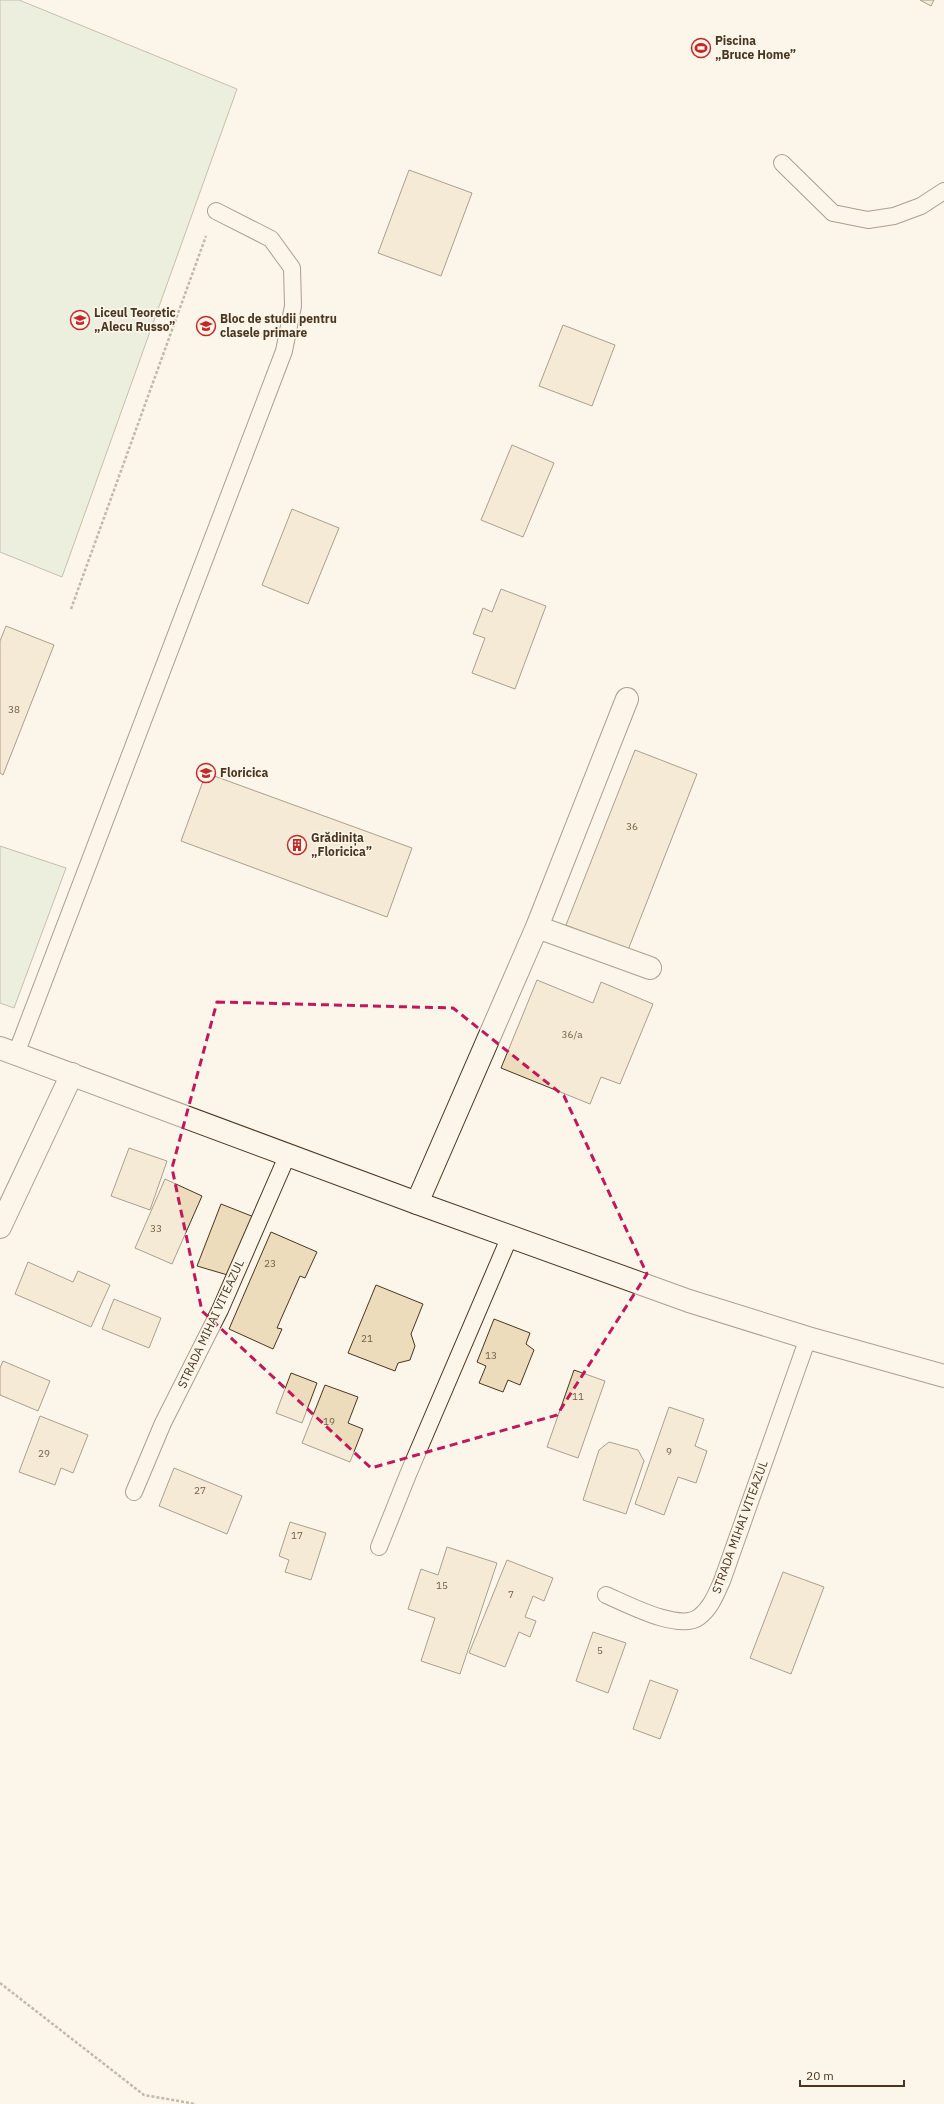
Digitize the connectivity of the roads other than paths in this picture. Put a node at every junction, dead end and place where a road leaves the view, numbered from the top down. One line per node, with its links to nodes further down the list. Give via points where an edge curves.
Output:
1 (782, 163): 2 (lane, via 833,213 868,220 894,216 922,206)
2 (944, 190)
3 (216, 211): 7 (lane, via 271,239 292,268 293,306 284,351)
4 (627, 699): 5 (street)
5 (537, 926): 6 (street); 10 (street)
6 (650, 968)
7 (8, 1051): 8 (street)
8 (72, 1074): 9 (street); 11 (street)
9 (288, 1154): 10 (street); 15 (lane, STRADA MIHAI VITEAZUL, via 220,1310 163,1423)
10 (417, 1203): 12 (street)
11 (0, 1227)
12 (510, 1236): 13 (street, via 689,1301); 16 (lane, via 409,1472)
13 (808, 1338): 14 (street); 17 (lane, STRADA MIHAI VITEAZUL, via 712,1604 699,1618 685,1623 666,1620)
14 (944, 1376)
15 (134, 1492)
16 (380, 1547)
17 (606, 1595)

